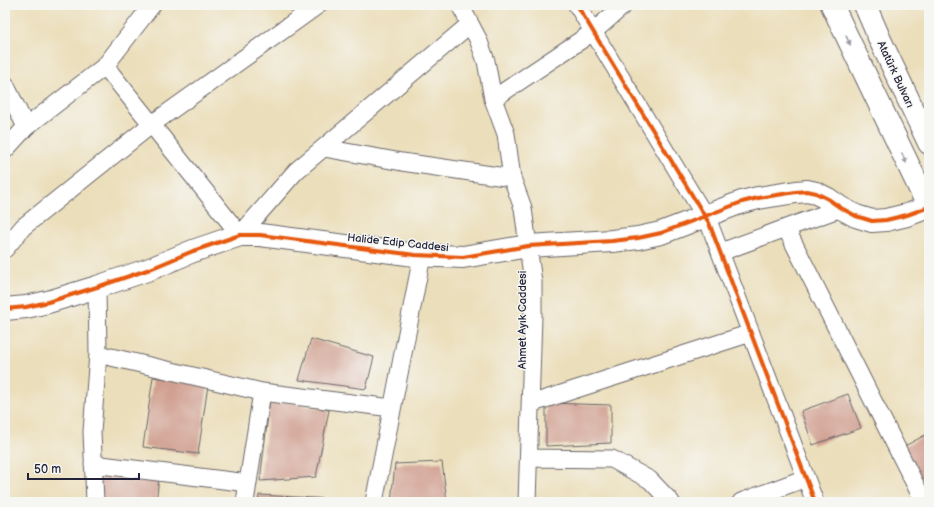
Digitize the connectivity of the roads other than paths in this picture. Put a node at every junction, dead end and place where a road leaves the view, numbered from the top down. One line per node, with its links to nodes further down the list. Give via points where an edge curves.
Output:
1 (152, 5): 10 (street)
2 (316, 5): 14 (street)
3 (460, 5): 8 (street, Ahmet Ayık Caddesi)
4 (577, 5): 9 (street)
5 (624, 5): 9 (street)
6 (832, 5): 21 (street, one-way to 21)
7 (865, 5): 13 (street, Atatürk Bulvarı, via 881,42)
8 (470, 24): 12 (street, Ahmet Ayık Caddesi, via 486,61); 17 (street)
9 (593, 32): 12 (street); 22 (street)
10 (105, 66): 14 (street); 15 (street)
11 (5, 84): 15 (street)
12 (493, 99): 19 (street, Ahmet Ayık Caddesi, via 506,134)
13 (922, 109): 16 (street, Atatürk Bulvarı)
14 (152, 124): 24 (street); 26 (street, via 23,227)
15 (26, 126): 18 (street)
16 (929, 143)
17 (324, 148): 19 (street); 24 (street, via 296,171)
18 (5, 150)
19 (512, 178): 25 (street, Ahmet Ayık Caddesi, via 523,208)
20 (841, 208): 21 (street, Halide Edip Caddesi, via 872,221 886,220); 22 (street, Halide Edip Caddesi, via 828,199 807,191 758,198); 23 (street)
21 (929, 208)
22 (705, 216): 25 (street, Halide Edip Caddesi, via 661,233 638,238); 27 (street)
23 (786, 228): 27 (street); 47 (street)
24 (240, 235): 28 (street, Halide Edip Caddesi, via 260,235); 29 (street, Halide Edip Caddesi)
25 (528, 246): 28 (street, Halide Edip Caddesi, via 463,257); 34 (street, Ahmet Ayık Caddesi, via 533,296)
26 (5, 248)
27 (720, 252): 31 (street)
28 (422, 256): 35 (street)
29 (97, 287): 30 (street, Halide Edip Caddesi, via 48,302); 32 (street)
30 (5, 309)
31 (751, 333): 34 (street); 38 (street)
32 (98, 354): 33 (street); 37 (street, via 92,432)
33 (262, 392): 35 (street); 39 (street)
34 (530, 404): 36 (street, Ahmet Ayık Caddesi)
35 (392, 408): 42 (street)
36 (529, 458): 43 (street, Ahmet Ayık Caddesi); 44 (street, via 612,459 650,480)
37 (94, 464): 39 (street); 40 (street)
38 (806, 478): 45 (street); 46 (street)
39 (248, 483): 41 (street)
40 (96, 502)
41 (246, 502)
42 (374, 502)
43 (527, 502)
44 (671, 502)
45 (741, 502)
46 (815, 502)
47 (924, 502)

